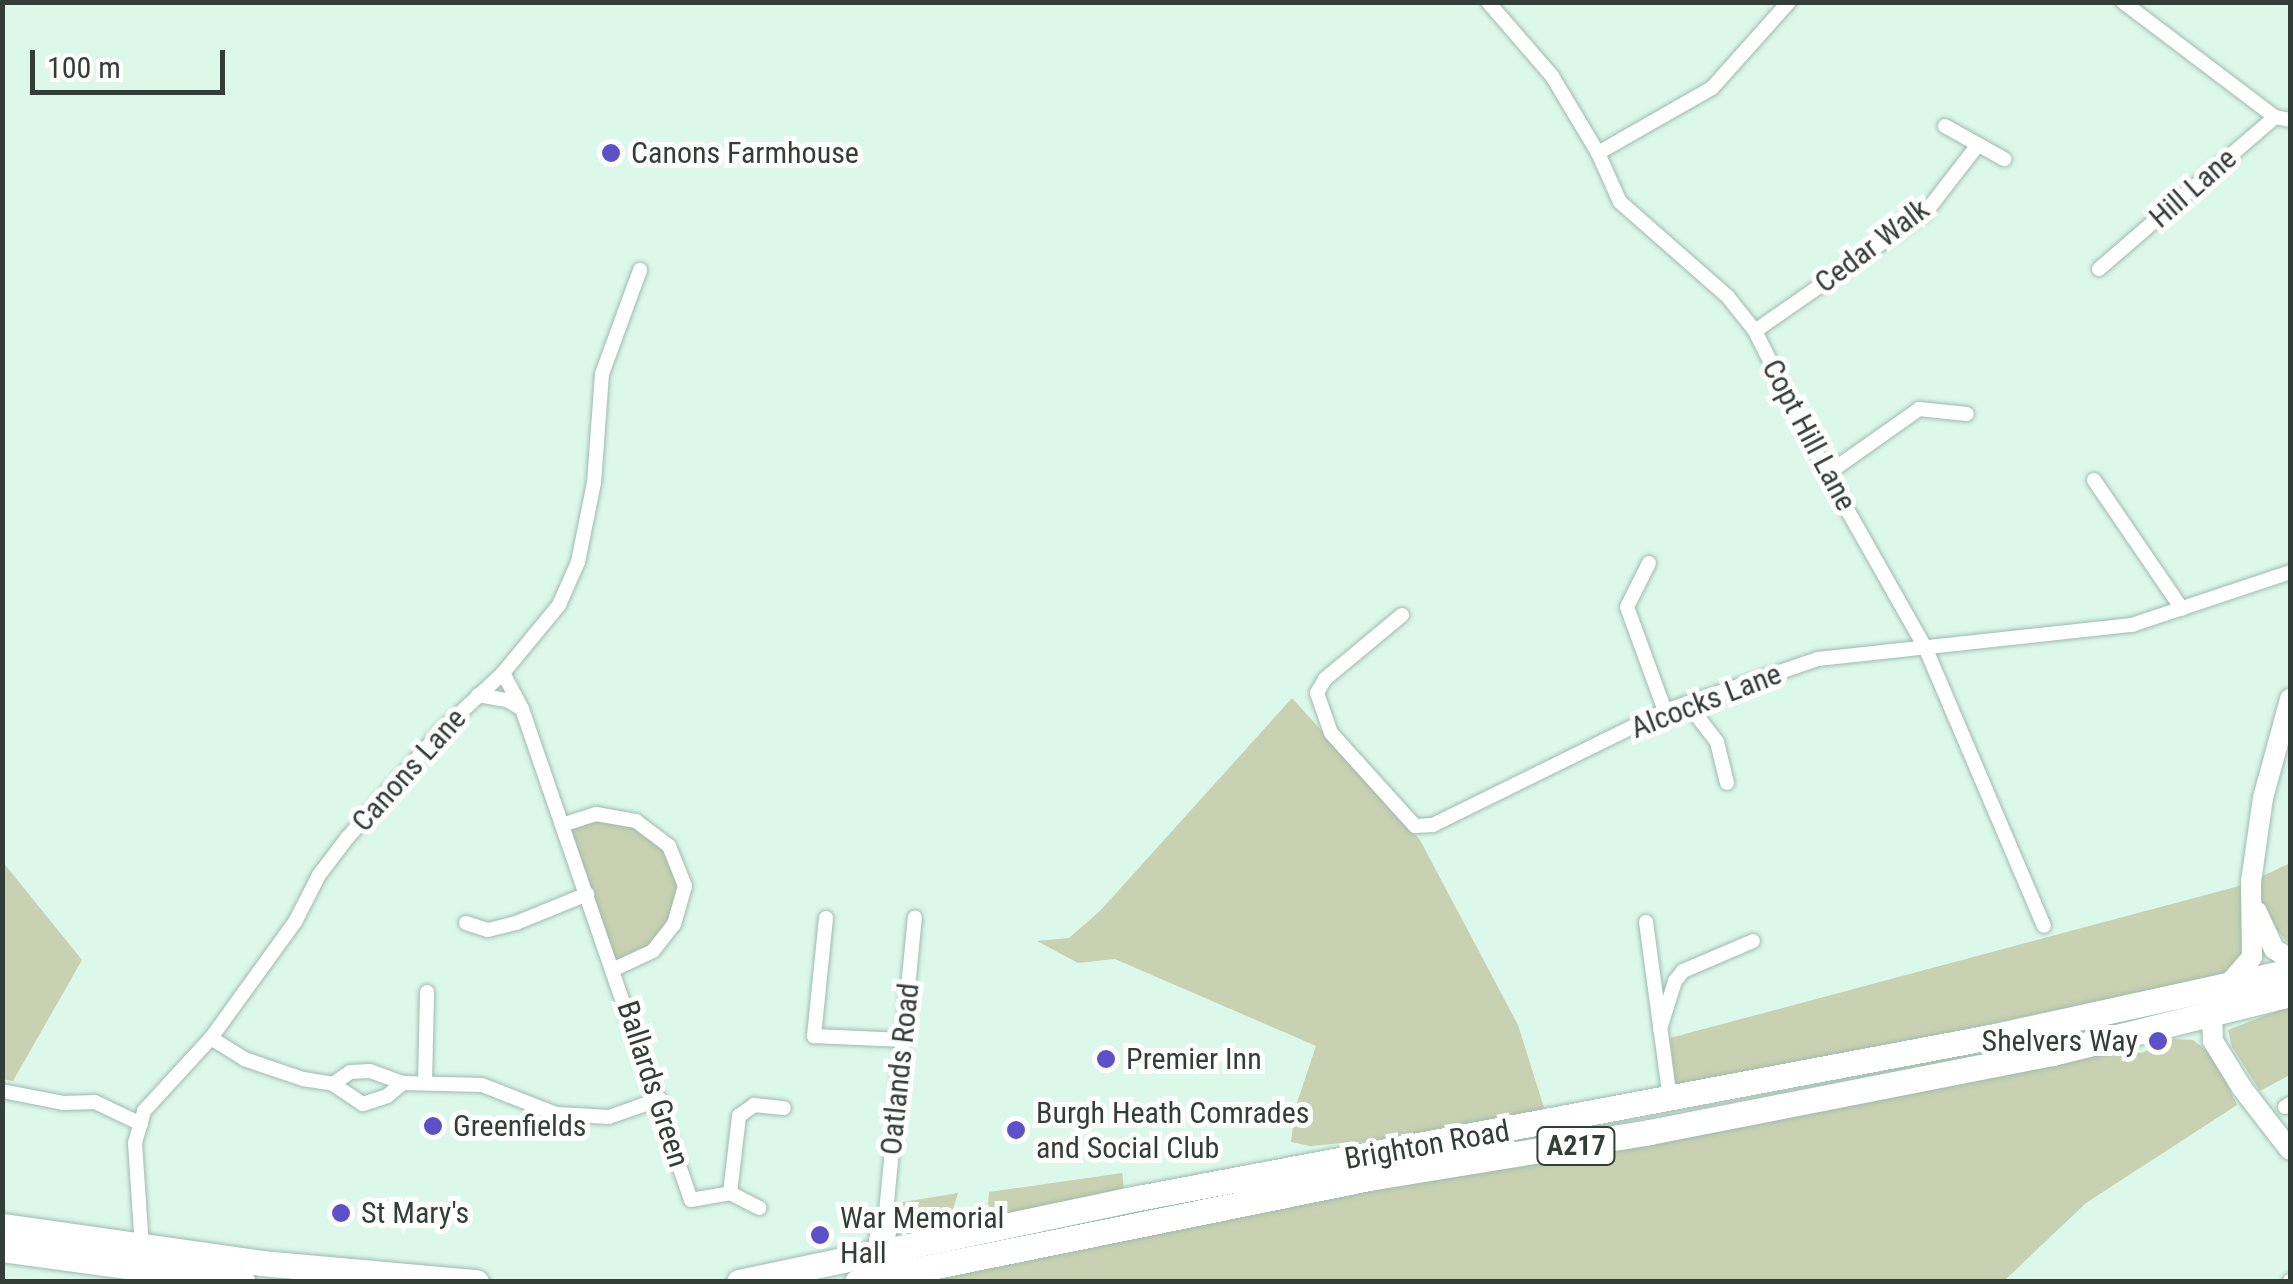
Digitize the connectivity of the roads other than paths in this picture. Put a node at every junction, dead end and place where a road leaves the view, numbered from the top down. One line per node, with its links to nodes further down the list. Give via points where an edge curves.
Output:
1 (1488, 2): 7 (street, Copt Hill Lane, via 1552,76)
2 (1789, 2): 7 (street, via 1712,88)
3 (2123, 2): 4 (street)
4 (2283, 119): 9 (street, Hill Lane)
5 (1946, 126): 6 (street)
6 (1977, 146): 8 (street); 11 (street, Cedar Walk, via 1926,212)
7 (1598, 153): 11 (street, Copt Hill Lane, via 1620,202 1728,297)
8 (2004, 159)
9 (2099, 269)
10 (640, 270): 20 (street, Canons Lane, via 602,374 594,483 578,562 559,605)
11 (1754, 331): 13 (street, Copt Hill Lane)
12 (1966, 414): 13 (street, via 1920,409)
13 (1827, 474): 19 (street, Copt Hill Lane)
14 (2094, 480): 17 (street)
15 (1649, 563): 25 (street, via 1627,607)
16 (2290, 572): 17 (street, Alcocks Lane)
17 (2182, 609): 19 (street, Alcocks Lane, via 2132,624)
18 (1402, 616): 25 (street, Alcocks Lane, via 1316,693 1331,733 1415,826 1433,826)
19 (1925, 647): 23 (street, Alcocks Lane, via 1818,660); 34 (street, Copt Hill Lane)
20 (503, 674): 21 (street, Canons Lane); 24 (street, Ballards Green)
21 (478, 695): 24 (street); 45 (street, Canons Lane, via 318,875 295,922)
22 (2290, 699): 29 (street, via 2263,798)
23 (1686, 702): 25 (street, Alcocks Lane); 26 (street, via 1717,742)
24 (522, 708): 27 (street, Ballards Green)
25 (1665, 712)
26 (1727, 783)
27 (562, 824): 28 (street, Ballards Green); 37 (street, Ballards Green, via 596,814 636,821 669,846 685,886 674,924 654,951)
28 (587, 894): 32 (street, via 488,930); 37 (street, Ballards Green)
29 (2251, 896): 36 (street, via 2270,942); 39 (street, via 2252,957)
30 (915, 917): 46 (street, Oatlands Road)
31 (826, 918): 46 (street, via 814,1036)
32 (466, 922)
33 (1646, 922): 44 (street)
34 (2044, 926)
35 (1753, 941): 44 (street, via 1683,971)
36 (2290, 959)
37 (614, 969): 52 (street, Ballards Green)
38 (2290, 971): 39 (highway, Brighton Road / A217)
39 (2225, 988): 42 (highway, Brighton Road / A217)
40 (427, 992): 50 (street)
41 (2290, 994): 43 (highway, Brighton Road / A217)
42 (2163, 1012): 43 (highway, Brighton Road / A217); 47 (street); 53 (highway, Brighton Road / A217); 65 (highway, Brighton Road / A217, via 2032,1057 1649,1132 1369,1178)
43 (2212, 1013): 47 (street)
44 (1659, 1035): 53 (street)
45 (212, 1038): 49 (street, via 244,1059); 55 (street, Canons Lane, via 144,1112)
46 (904, 1040): 59 (street, Oatlands Road)
47 (2213, 1040): 56 (street)
48 (404, 1083): 49 (street, via 370,1071 350,1072); 49 (street, via 363,1104); 50 (street)
49 (333, 1084)
50 (425, 1084): 52 (street, via 482,1085 556,1114 609,1118)
51 (2, 1091): 55 (street, via 95,1102)
52 (660, 1099): 57 (street, Ballards Green, via 691,1200)
53 (1670, 1100): 61 (highway, Brighton Road / A217)
54 (784, 1108): 57 (street, via 754,1105 740,1116)
55 (141, 1124): 64 (street, via 135,1144)
56 (2290, 1150)
57 (730, 1193): 58 (street)
58 (759, 1208)
59 (885, 1222): 61 (highway, via 892,1235); 63 (highway)
60 (2, 1226): 64 (highway)
61 (926, 1243): 63 (highway, Brighton Road / A217)
62 (2, 1249): 64 (highway)
63 (884, 1252): 65 (highway); 66 (highway, Brighton Road / A217)
64 (140, 1259): 67 (highway); 68 (highway)
65 (904, 1272): 69 (highway, Brighton Road / A217)
66 (745, 1281)
67 (243, 1282)
68 (476, 1282)
69 (857, 1282)

